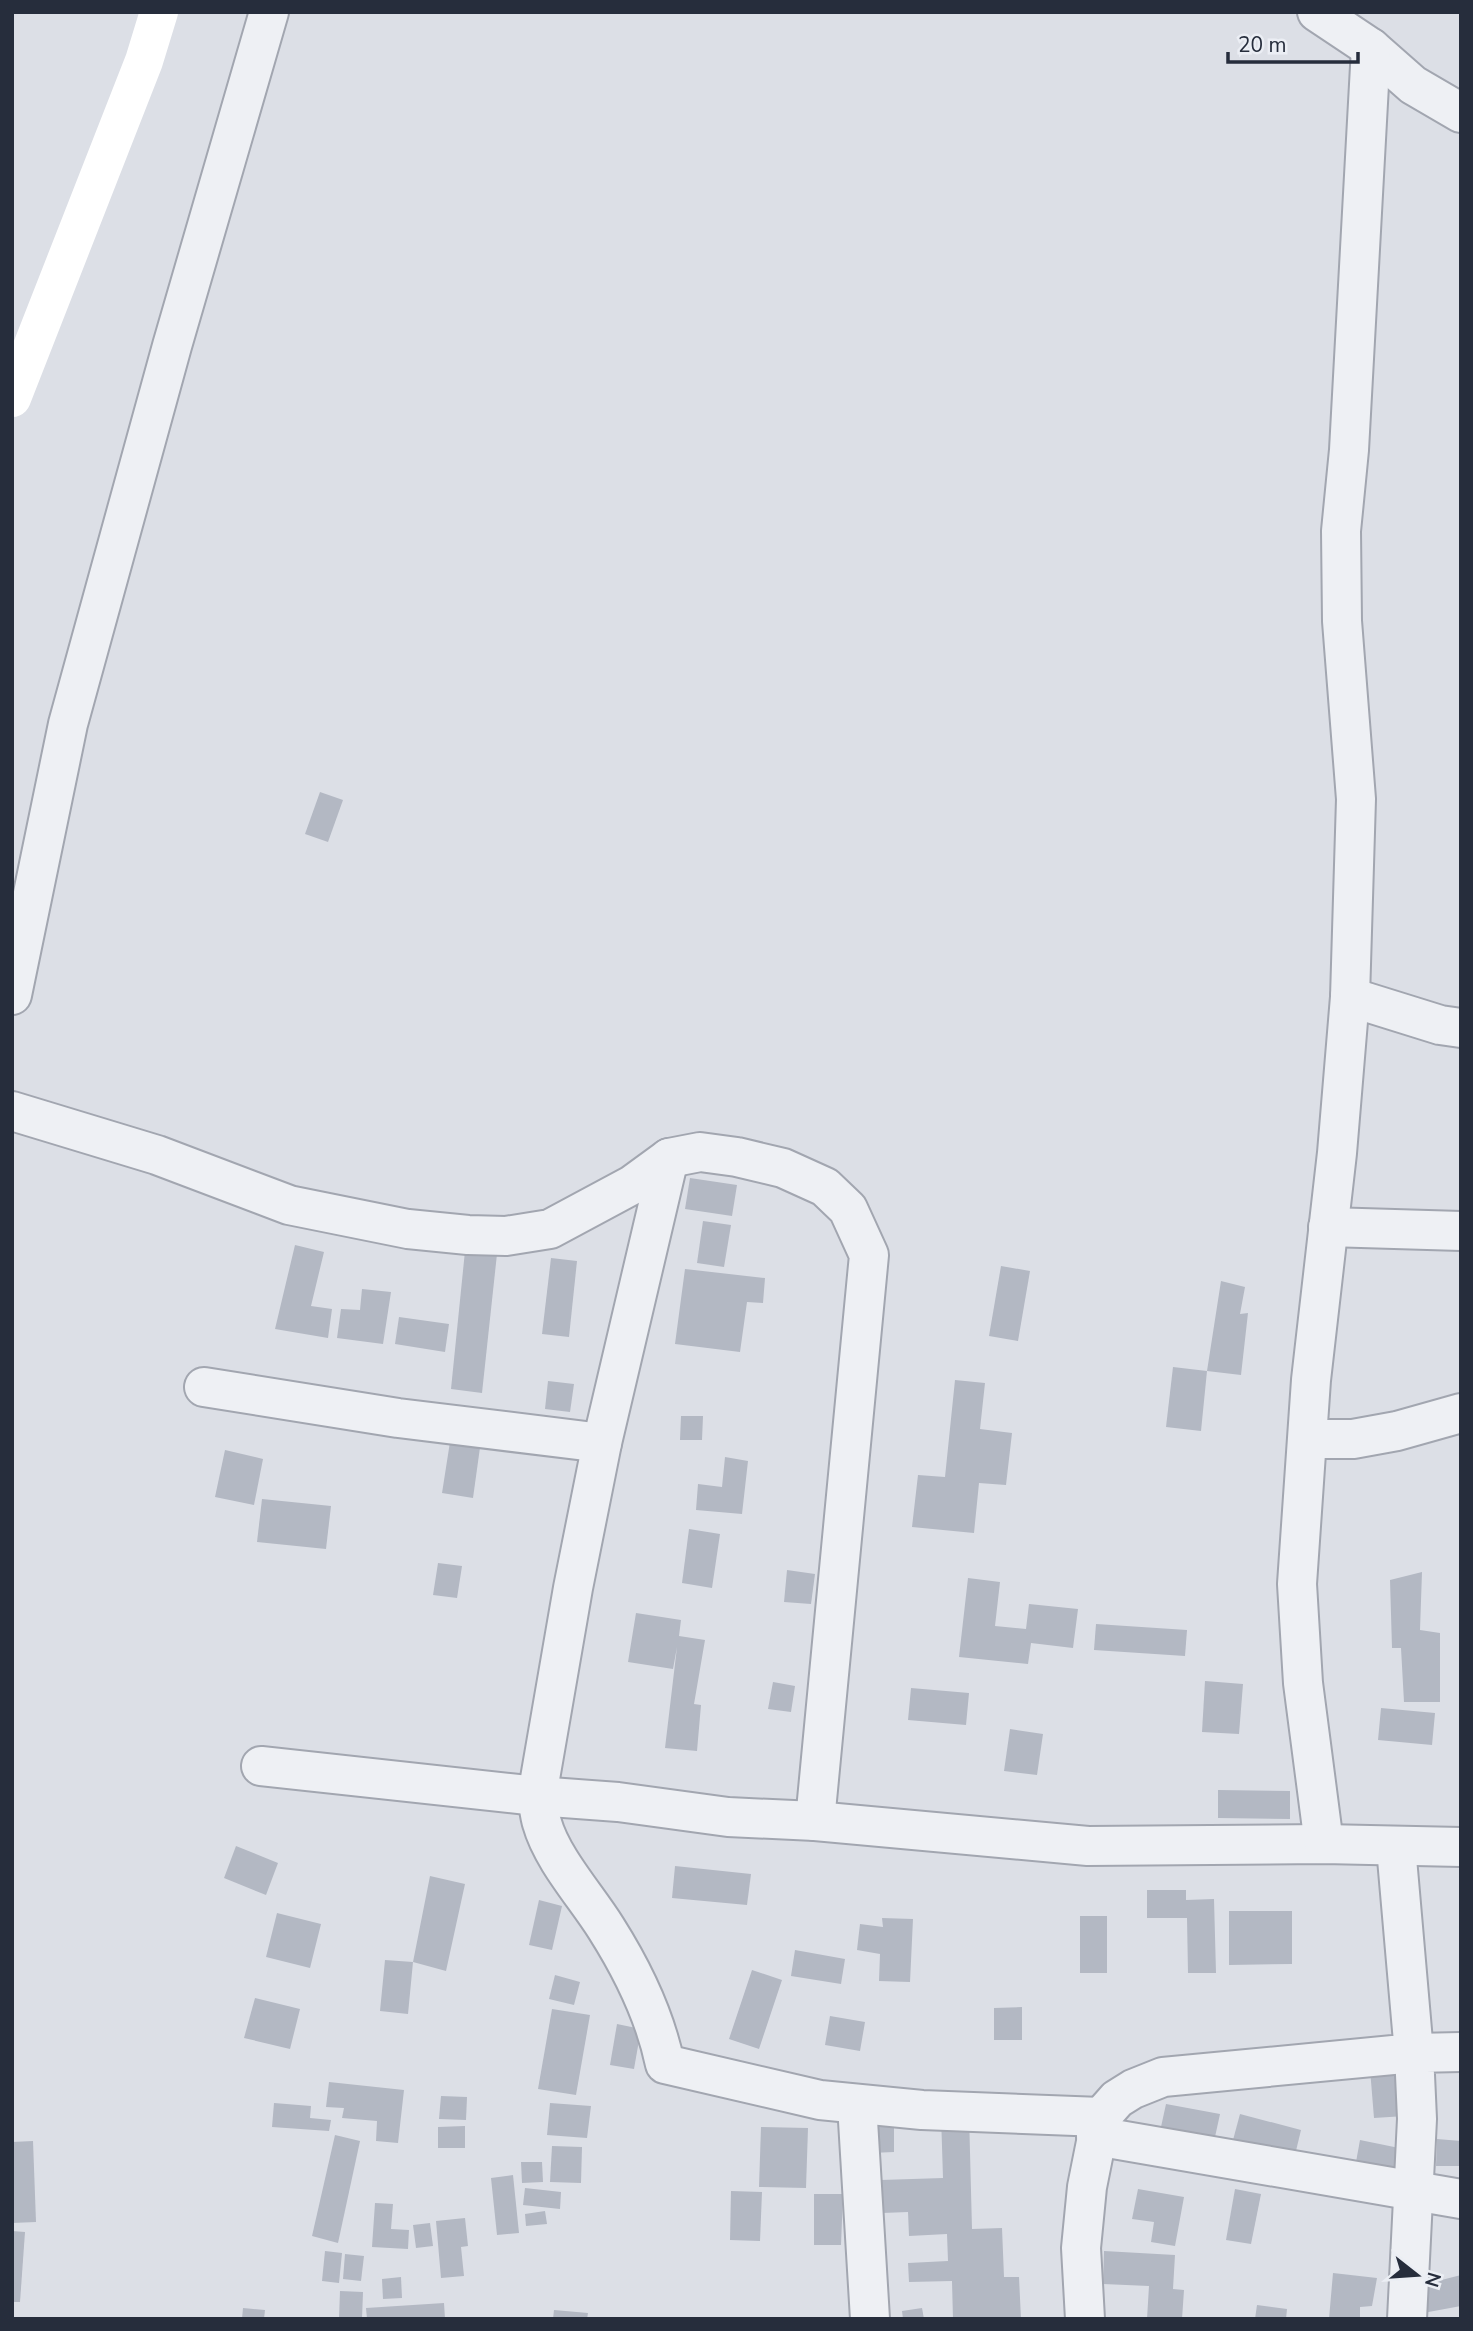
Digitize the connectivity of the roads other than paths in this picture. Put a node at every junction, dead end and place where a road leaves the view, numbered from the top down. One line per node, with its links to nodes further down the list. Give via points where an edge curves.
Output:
1 (159, 12): 6 (main road)
2 (269, 12): 7 (street, via 68,724)
3 (1317, 12): 4 (street)
4 (1371, 48): 5 (street, via 1413,85); 8 (street, via 1341,531 1342,621 1356,799)
5 (1461, 113)
6 (12, 398)
7 (12, 995)
8 (1350, 997): 9 (street); 12 (street)
9 (1461, 1028)
10 (12, 1111): 11 (street, via 157,1154 289,1205 408,1229 468,1235 506,1236 550,1229 632,1185)
11 (669, 1158): 17 (street); 20 (street, via 700,1152 737,1157 783,1168 825,1187 848,1209 869,1255)
12 (1328, 1227): 13 (street); 16 (street)
13 (1461, 1231)
14 (204, 1387): 17 (street, via 398,1418)
15 (1461, 1413): 16 (street, via 1353,1439)
16 (1308, 1439): 21 (street, via 1297,1584 1303,1683)
17 (602, 1443): 19 (street)
18 (261, 1766): 19 (street)
19 (537, 1796): 20 (street, via 728,1817); 26 (street, via 542,1824 556,1852 628,1965 660,2040 665,2064)
20 (815, 1821): 21 (street, via 1088,1846)
21 (1324, 1844): 22 (street)
22 (1396, 1847): 23 (street); 25 (street)
23 (1461, 1847)
24 (1461, 2052): 25 (street)
25 (1414, 2053): 27 (street, via 1163,2077 1116,2099); 28 (street, via 1417,2119)
26 (857, 2104): 27 (street); 30 (street)
27 (1099, 2127): 28 (street, via 1245,2164); 31 (street, via 1081,2248)
28 (1412, 2192): 29 (street); 32 (street)
29 (1461, 2199)
30 (870, 2319)
31 (1085, 2319)
32 (1407, 2319)

